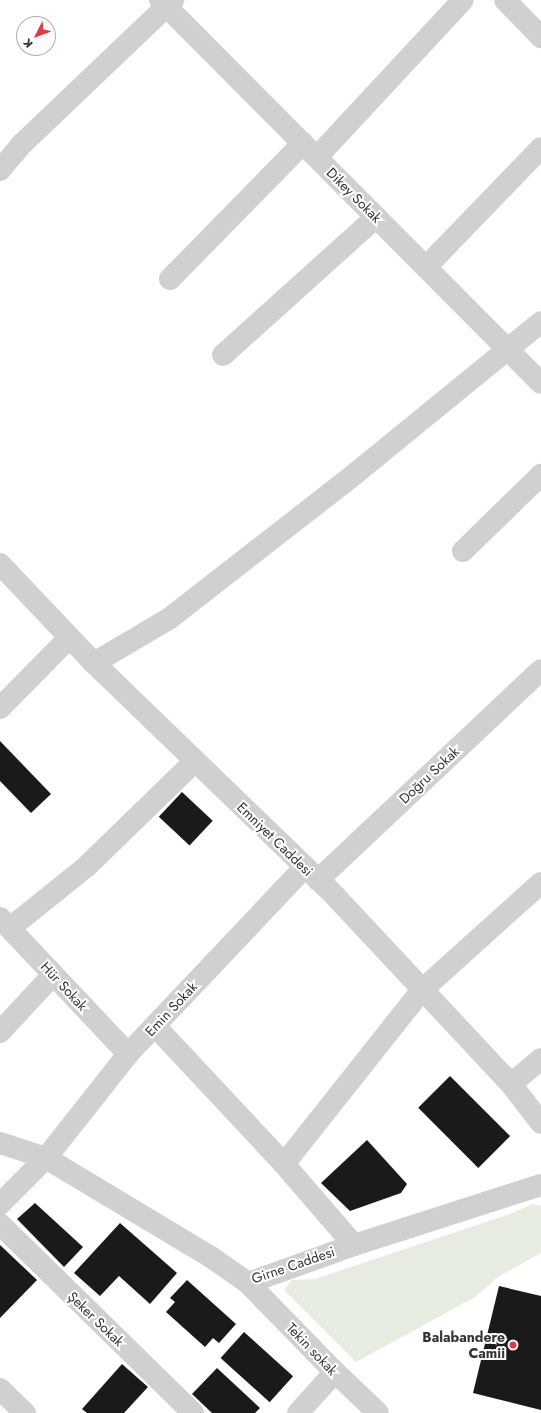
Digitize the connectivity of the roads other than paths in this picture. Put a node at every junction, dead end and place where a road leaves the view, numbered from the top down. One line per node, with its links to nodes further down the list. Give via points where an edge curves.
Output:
1 (464, 0): 6 (street)
2 (505, 0): 4 (street)
3 (166, 2): 6 (street, Dikey Sokak); 7 (street, via 22,144)
4 (538, 29)
5 (541, 148): 9 (street)
6 (310, 150): 8 (street, Dikey Sokak); 10 (street)
7 (0, 170)
8 (376, 217): 9 (street, Dikey Sokak); 13 (street)
9 (426, 267): 12 (street, Dikey Sokak)
10 (170, 279)
11 (541, 322): 12 (street)
12 (508, 350): 14 (street, Dikey Sokak); 19 (street, via 170,618)
13 (223, 355)
14 (541, 384)
15 (541, 475): 16 (street)
16 (463, 551)
17 (0, 564): 18 (street, Emniyet Caddesi)
18 (69, 638): 19 (street, Emniyet Caddesi); 21 (street)
19 (94, 663): 22 (street, Emniyet Caddesi)
20 (541, 670): 23 (street, Doğru Sokak)
21 (0, 708)
22 (195, 761): 23 (street, Emniyet Caddesi); 25 (street, via 86,867)
23 (311, 874): 27 (street, Emniyet Caddesi); 28 (street, Emin Sokak)
24 (541, 883): 27 (street)
25 (5, 923): 26 (street, Hür Sokak)
26 (53, 975): 29 (street); 30 (street, Hür Sokak)
27 (422, 990): 32 (street, Emniyet Caddesi); 36 (street)
28 (155, 1026): 30 (street, Emin Sokak); 36 (street)
29 (0, 1032)
30 (128, 1054): 35 (street, Emin Sokak)
31 (541, 1059): 32 (street)
32 (511, 1084): 33 (street, Emniyet Caddesi)
33 (541, 1123)
34 (0, 1143): 35 (street, Girne Caddesi)
35 (46, 1158): 38 (street, Emin Sokak); 41 (street, Girne Caddesi, via 211,1257)
36 (284, 1164): 40 (street)
37 (541, 1185): 40 (street, Girne Caddesi)
38 (0, 1204)
39 (0, 1224): 45 (street, Şeker Sokak)
40 (354, 1244): 41 (street, Girne Caddesi)
41 (248, 1283): 42 (street, Tekin sokak)
42 (335, 1372): 46 (street); 47 (street, Tekin sokak)
43 (0, 1389): 44 (street)
44 (25, 1413)
45 (193, 1413)
46 (298, 1413)
47 (378, 1413)

